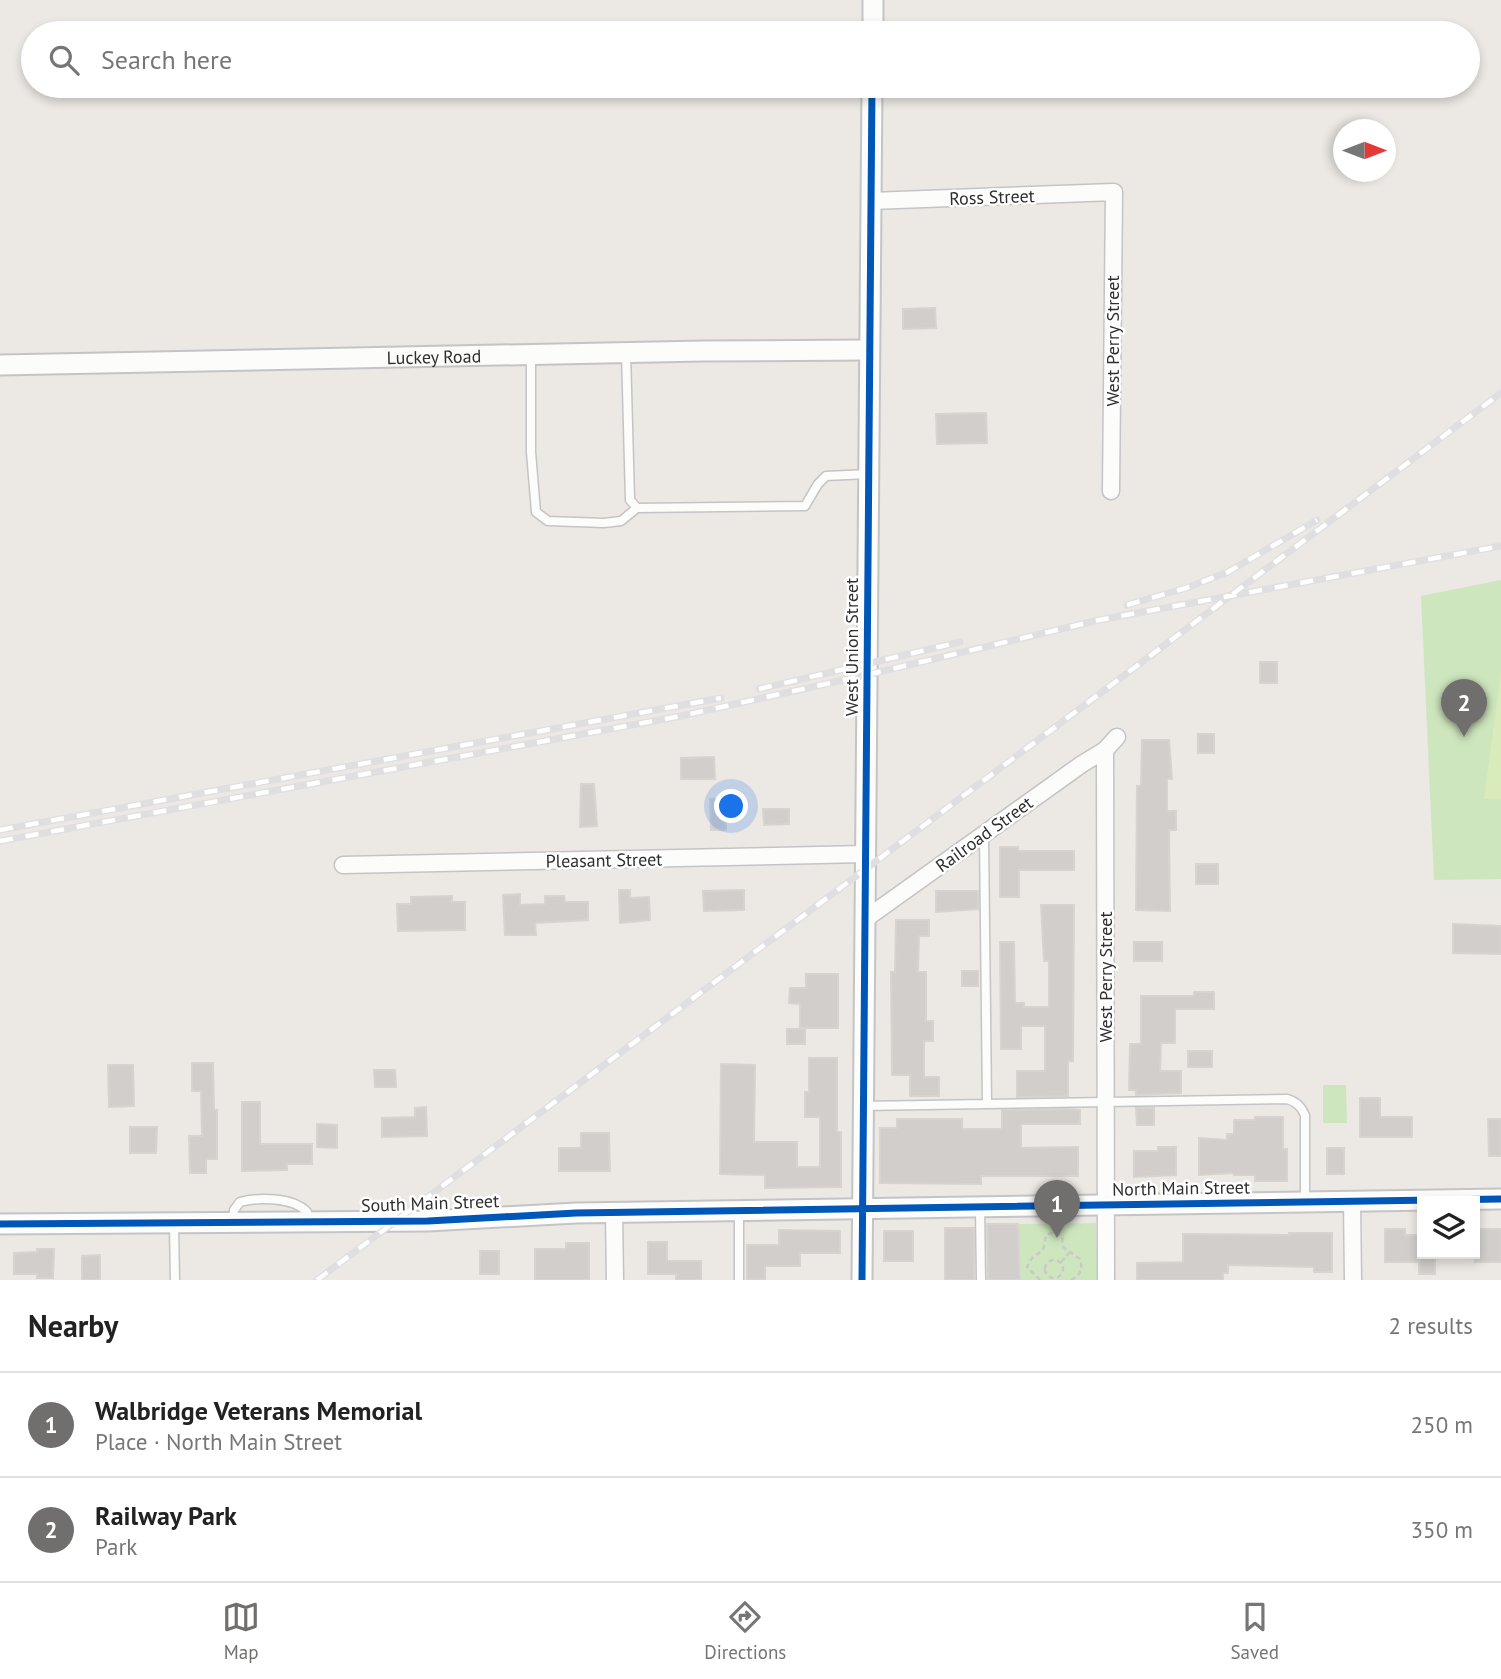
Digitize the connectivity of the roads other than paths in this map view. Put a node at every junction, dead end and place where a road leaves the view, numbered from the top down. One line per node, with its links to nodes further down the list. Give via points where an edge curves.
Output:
1 (873, 0): 2 (street)
2 (873, 21)
3 (872, 98): 5 (street, West Union Street)
4 (1114, 192): 5 (street, Ross Street); 11 (street, West Perry Street)
5 (871, 201): 6 (street, West Union Street)
6 (869, 350): 7 (street, Luckey Road); 10 (street, West Union Street)
7 (626, 352): 8 (street, Luckey Road); 12 (lane, via 630,500)
8 (531, 355): 9 (street, Luckey Road); 12 (lane, via 536,512 548,521 604,523 621,521)
9 (0, 365)
10 (868, 474): 12 (lane, via 826,476 805,506); 16 (street, West Union Street)
11 (1111, 491)
12 (637, 508)
13 (1117, 737): 14 (street, Railroad Street)
14 (1105, 750): 15 (street, Railroad Street); 19 (street, West Perry Street)
15 (984, 835): 18 (street, Railroad Street); 20 (lane)
16 (864, 854): 17 (street, Pleasant Street); 18 (street, West Union Street)
17 (344, 865)
18 (864, 920): 21 (street, West Union Street)
19 (1105, 1102): 20 (lane); 24 (lane, via 1294,1101 1305,1115); 25 (street, West Perry Street)
20 (987, 1104): 21 (lane)
21 (862, 1106): 27 (street, West Union Street)
22 (1501, 1199): 23 (street, North Main Street)
23 (1352, 1201): 24 (street, North Main Street); 38 (street)
24 (1305, 1202): 25 (street, North Main Street)
25 (1105, 1205): 26 (street, North Main Street); 37 (street, West Perry Street)
26 (980, 1206): 27 (street, North Main Street); 36 (lane)
27 (861, 1208): 28 (street, South Main Street); 35 (street, West Union Street)
28 (739, 1210): 29 (street, South Main Street); 34 (lane)
29 (614, 1213): 30 (street, South Main Street, via 428,1221); 33 (street)
30 (174, 1222): 31 (street, South Main Street); 32 (lane)
31 (0, 1224)
32 (175, 1280)
33 (615, 1280)
34 (739, 1280)
35 (862, 1280)
36 (981, 1280)
37 (1106, 1280)
38 (1353, 1280)

